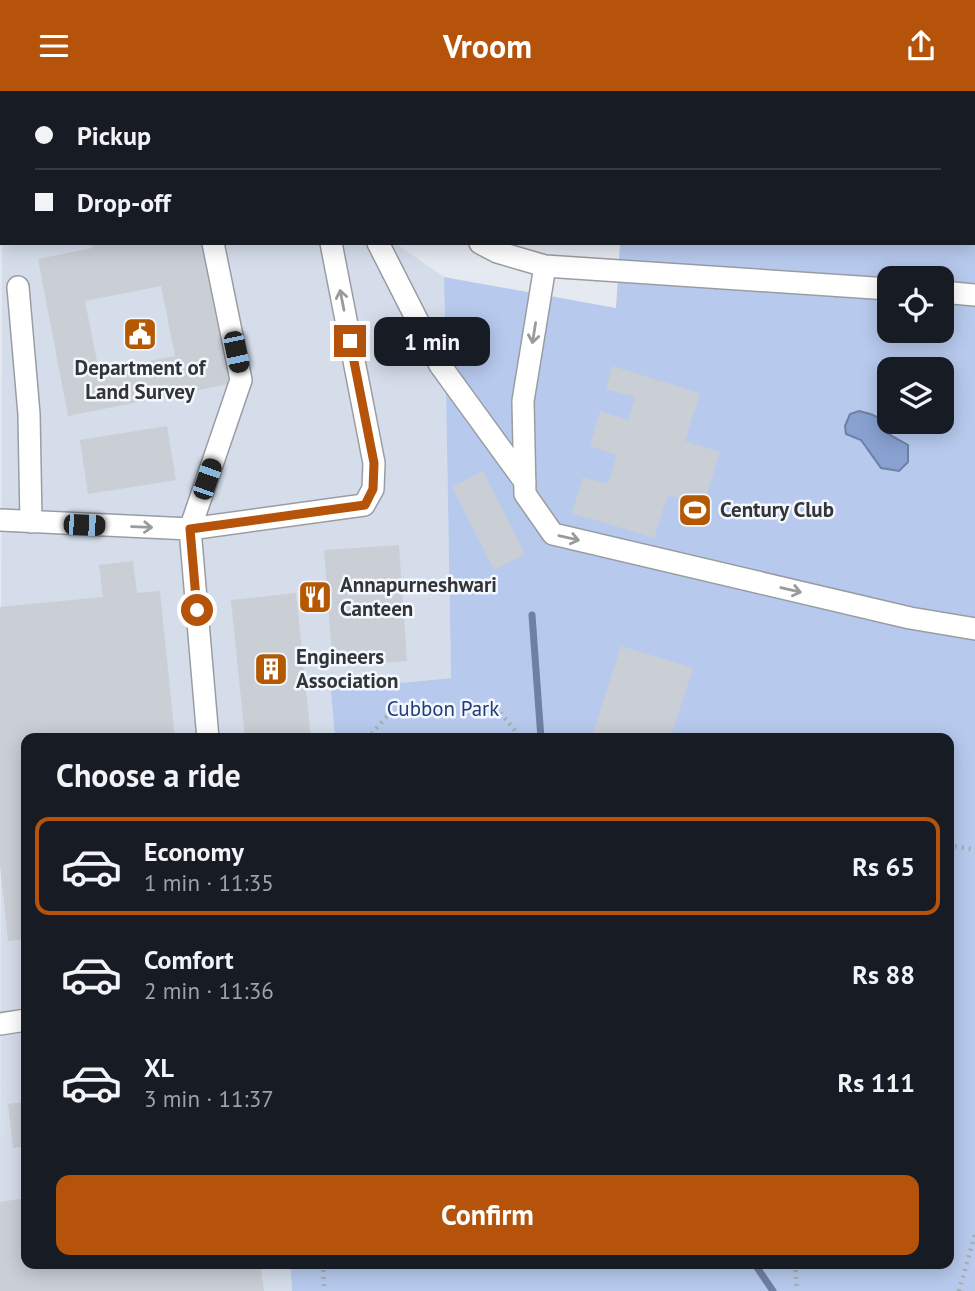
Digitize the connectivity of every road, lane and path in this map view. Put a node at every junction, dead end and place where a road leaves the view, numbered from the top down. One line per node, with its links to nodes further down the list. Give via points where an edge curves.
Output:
1 (213, 245): 13 (street, via 241,380)
2 (331, 245): 13 (street, one-way to 2, via 365,505 373,489 374,463)
3 (379, 245): 10 (street, via 440,365)
4 (484, 245): 5 (street)
5 (545, 266): 7 (street); 10 (street, one-way to 10, via 523,401)
6 (18, 286): 12 (street, via 29,414)
7 (877, 288)
8 (954, 293): 9 (street)
9 (975, 295)
10 (524, 482): 14 (street, one-way to 14, via 524,494 553,534 910,618)
11 (0, 520): 12 (street)
12 (31, 522): 13 (street, one-way to 13)
13 (190, 529): 15 (street)
14 (975, 629)
15 (207, 733)
16 (372, 733): 17 (path, via 388,714 467,705 496,709)
17 (517, 733)
18 (954, 846): 19 (path)
19 (975, 850)
20 (21, 1021): 21 (street)
21 (0, 1024)
22 (975, 1234): 27 (path)
23 (323, 1269): 25 (path)
24 (795, 1269): 26 (path)
25 (324, 1291)
26 (797, 1291)
27 (959, 1291)

